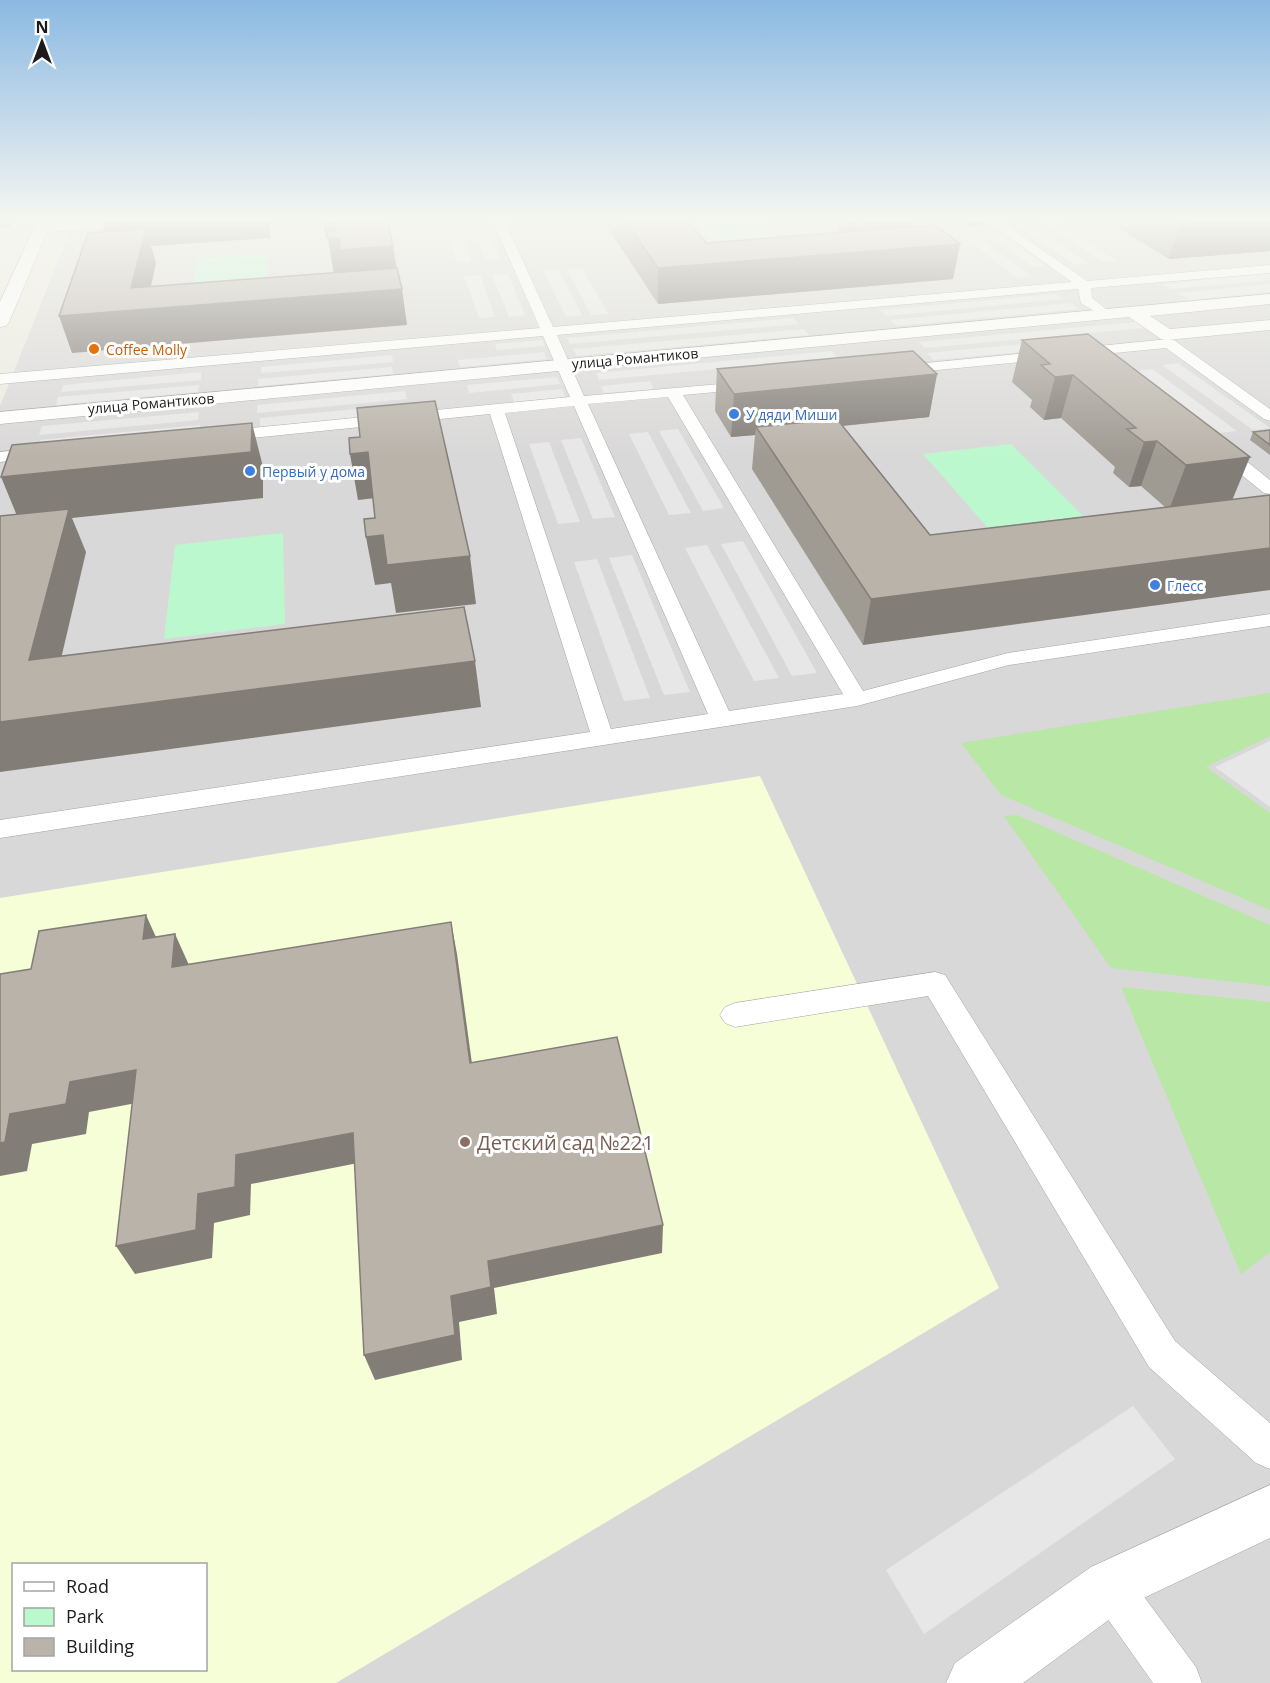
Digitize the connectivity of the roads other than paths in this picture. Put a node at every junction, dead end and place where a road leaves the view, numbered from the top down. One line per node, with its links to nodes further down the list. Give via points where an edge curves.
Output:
1 (10, 301): 8 (street)
2 (534, 301): 10 (lane)
3 (907, 301): 10 (lane)
4 (1087, 301): 7 (lane)
5 (1252, 301): 6 (street, улица Романтиков)
6 (1131, 311): 7 (street, улица Романтиков); 9 (street, via 1167,335)
7 (1104, 313): 12 (street, улица Романтиков)
8 (0, 322)
9 (1270, 325)
10 (548, 332): 12 (lane); 15 (lane)
11 (1092, 350): 13 (lane); 14 (lane); 20 (lane, via 1169,343)
12 (563, 365): 18 (lane); 21 (street, улица Романтиков)
13 (1111, 365)
14 (880, 372)
15 (0, 379)
16 (765, 383): 17 (lane)
17 (674, 392): 18 (lane); 28 (lane)
18 (579, 401): 19 (lane); 29 (lane)
19 (496, 409): 22 (lane); 30 (lane)
20 (1270, 416)
21 (0, 418)
22 (207, 437)
23 (1206, 438): 26 (lane)
24 (58, 452): 25 (lane)
25 (0, 457)
26 (1270, 489)
27 (1270, 620): 28 (lane, via 1008,659)
28 (857, 699): 29 (lane)
29 (722, 720): 30 (lane)
30 (603, 738): 31 (lane)
31 (0, 829)
32 (735, 1015): 33 (lane, via 934,983 1162,1354)
33 (1270, 1449)
34 (1270, 1511): 35 (street)
35 (1110, 1586): 36 (street); 37 (lane)
36 (975, 1683)
37 (1180, 1683)

